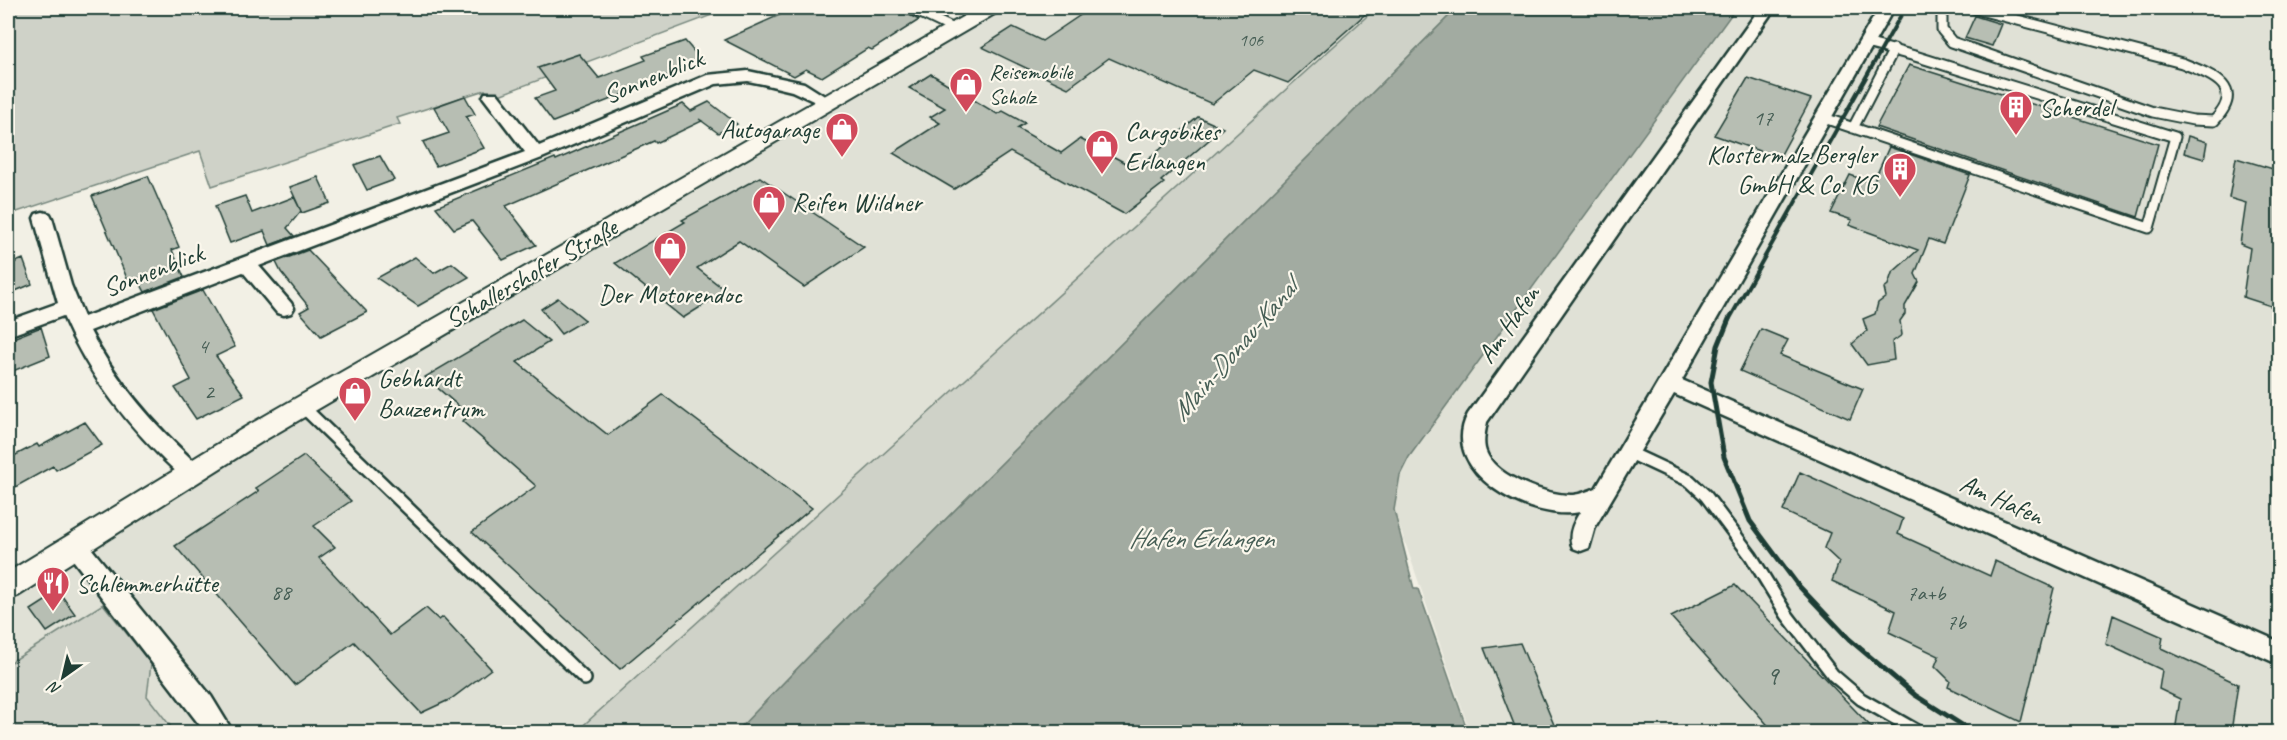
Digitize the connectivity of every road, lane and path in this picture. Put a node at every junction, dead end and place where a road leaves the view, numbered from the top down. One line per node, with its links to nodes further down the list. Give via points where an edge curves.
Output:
1 (910, 8): 7 (lane)
2 (991, 8): 7 (street, Schallershofer Straße)
3 (1767, 8): 25 (street, Am Hafen, via 1476,420 1472,441 1479,462 1508,486 1548,502 1574,504)
4 (1887, 8): 8 (street)
5 (1942, 8): 6 (lane, via 1940,30 1952,42 2134,107 2165,117 2214,121 2227,106 2225,87 2196,70 2135,50)
6 (1972, 8)
7 (954, 29): 11 (street, Schallershofer Straße)
8 (1866, 43): 9 (lane); 12 (street)
9 (1894, 50): 13 (lane); 13 (lane, via 2175,137 2149,228)
10 (491, 97): 14 (street)
11 (826, 102): 14 (street, Sonnenblick, via 798,87 763,79 713,79); 22 (street, Schallershofer Straße)
12 (1824, 118): 13 (lane); 21 (street)
13 (1853, 128)
14 (536, 154): 16 (street, Sonnenblick)
15 (43, 218): 17 (street)
16 (246, 263): 18 (street); 19 (street, Sonnenblick)
17 (69, 306): 19 (street); 20 (street)
18 (284, 308)
19 (79, 327): 24 (street, via 110,385 129,411)
20 (8, 330)
21 (1669, 383): 23 (street); 29 (street, Am Hafen)
22 (302, 406): 24 (street, Schallershofer Straße); 30 (lane)
23 (1630, 453): 25 (street); 32 (lane, via 1690,481 1706,496 1833,675 1861,699)
24 (191, 472): 27 (street, Schallershofer Straße)
25 (1604, 495): 26 (street, via 1584,525)
26 (1581, 541)
27 (75, 545): 28 (street, Schallershofer Straße); 31 (street)
28 (8, 587)
29 (2280, 654)
30 (585, 679)
31 (220, 732)
32 (1919, 732)

